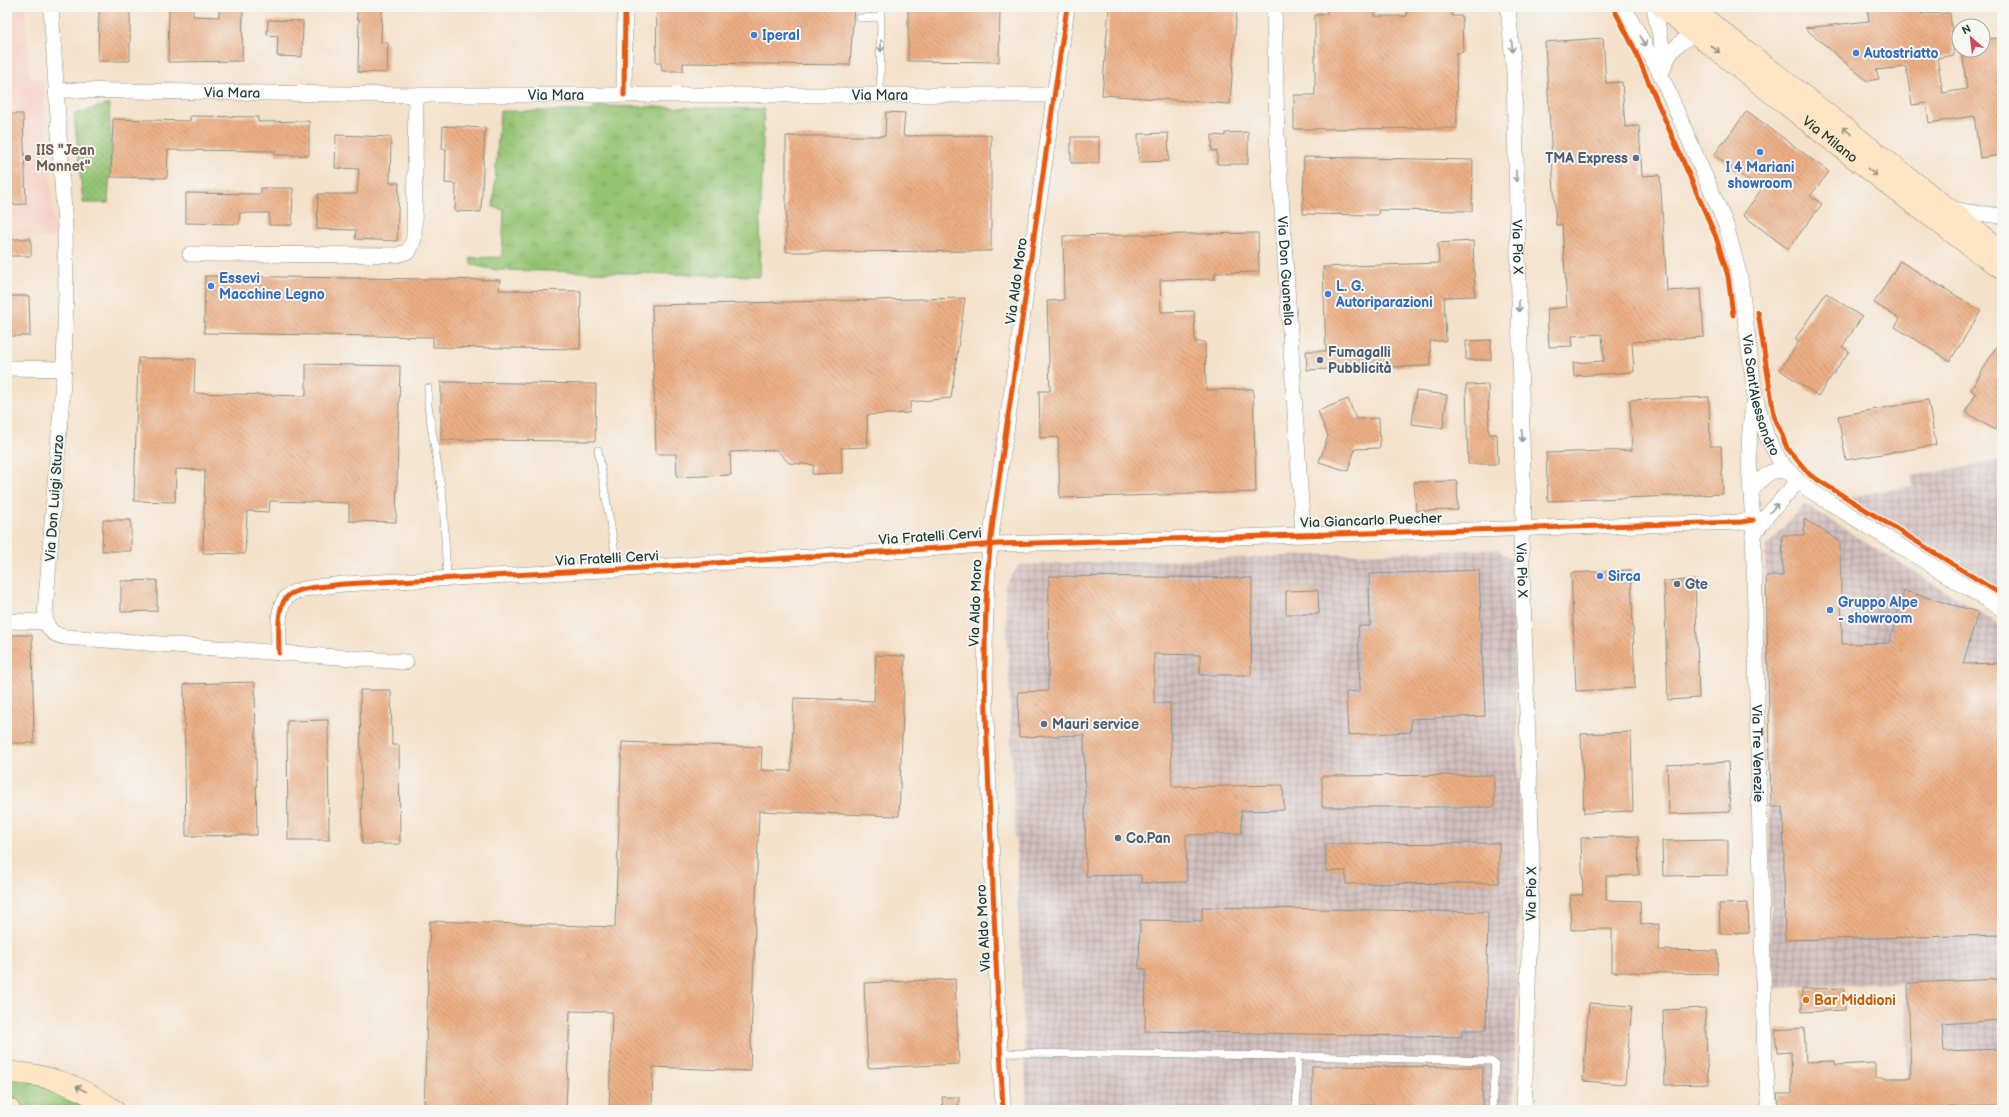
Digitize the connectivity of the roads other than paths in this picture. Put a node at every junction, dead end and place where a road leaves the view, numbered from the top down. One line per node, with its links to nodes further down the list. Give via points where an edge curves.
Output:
1 (50, 7): 15 (street, Via Don Luigi Sturzo)
2 (625, 7): 18 (street)
3 (881, 7): 11 (lane)
4 (1067, 7): 19 (street, Via Aldo Moro)
5 (1274, 7): 33 (street, Via Don Guanella, via 1277,133)
6 (1508, 7): 32 (street, Via Pio X, one-way to 32, via 1514,73)
7 (1624, 7): 14 (street, one-way to 14)
8 (1654, 7): 14 (street)
9 (1662, 7): 13 (main road, Via Milano)
10 (1690, 7): 20 (main road, Via Milano, one-way to 10)
11 (881, 17): 12 (lane); 16 (lane, one-way to 16)
12 (860, 18)
13 (1697, 34): 14 (street, via 1677,45); 22 (main road, Via Milano, one-way to 22, via 1880,179)
14 (1663, 68): 27 (street, Via Sant'Alessandro, via 1716,199 1734,251 1746,314)
15 (56, 90): 17 (street, Via Mara); 25 (street, Via Don Luigi Sturzo, via 66,258)
16 (880, 94): 18 (street, Via Mara); 19 (street, Via Mara)
17 (416, 95): 18 (street, Via Mara); 23 (street, via 414,239 409,251 397,255)
18 (624, 95)
19 (1055, 95): 35 (street, Via Aldo Moro)
20 (1944, 206): 21 (street); 22 (main road, Via Milano)
21 (2002, 216)
22 (1999, 252)
23 (190, 254)
24 (7, 368): 25 (street)
25 (64, 369): 40 (street, Via Don Luigi Sturzo)
26 (428, 388): 37 (lane, via 428,406 443,499)
27 (1755, 396): 29 (street, Via Sant'Alessandro, via 1767,437 1775,453); 30 (street, Via Tre Venezie, via 1750,430)
28 (598, 450): 36 (lane)
29 (1794, 477): 30 (street, via 1783,470 1768,473); 34 (street, one-way to 29); 38 (street, Via Sant'Alessandro, via 1844,512)
30 (1751, 491): 31 (street, Via Tre Venezie)
31 (1753, 520): 32 (street, Via Giancarlo Puecher); 34 (street, Via Tre Venezie)
32 (1524, 527): 33 (street, Via Giancarlo Puecher); 52 (street, Via Pio X, via 1521,539 1532,859)
33 (1303, 534): 35 (street, Via Giancarlo Puecher)
34 (1753, 536): 53 (street, Via Tre Venezie, via 1765,1061)
35 (990, 544): 36 (street, Via Fratelli Cervi); 43 (street, Via Aldo Moro, via 984,640)
36 (618, 570): 37 (street, Via Fratelli Cervi)
37 (447, 579): 41 (street, Via Fratelli Cervi, via 344,584 293,591 283,600 280,609)
38 (2002, 609)
39 (7, 621): 40 (street)
40 (46, 622): 41 (street, via 52,632 65,637)
41 (279, 653): 42 (street)
42 (406, 662)
43 (1001, 1053): 44 (lane); 49 (street, Via Aldo Moro)
44 (1298, 1056): 50 (lane); 51 (lane, via 1491,1061 1495,1064)
45 (7, 1072): 48 (main road, one-way to 45, via 66,1082 35,1074)
46 (7, 1108): 47 (main road)
47 (10, 1110)
48 (114, 1110)
49 (1003, 1110)
50 (1296, 1110)
51 (1492, 1110)
52 (1524, 1110)
53 (1770, 1110)

